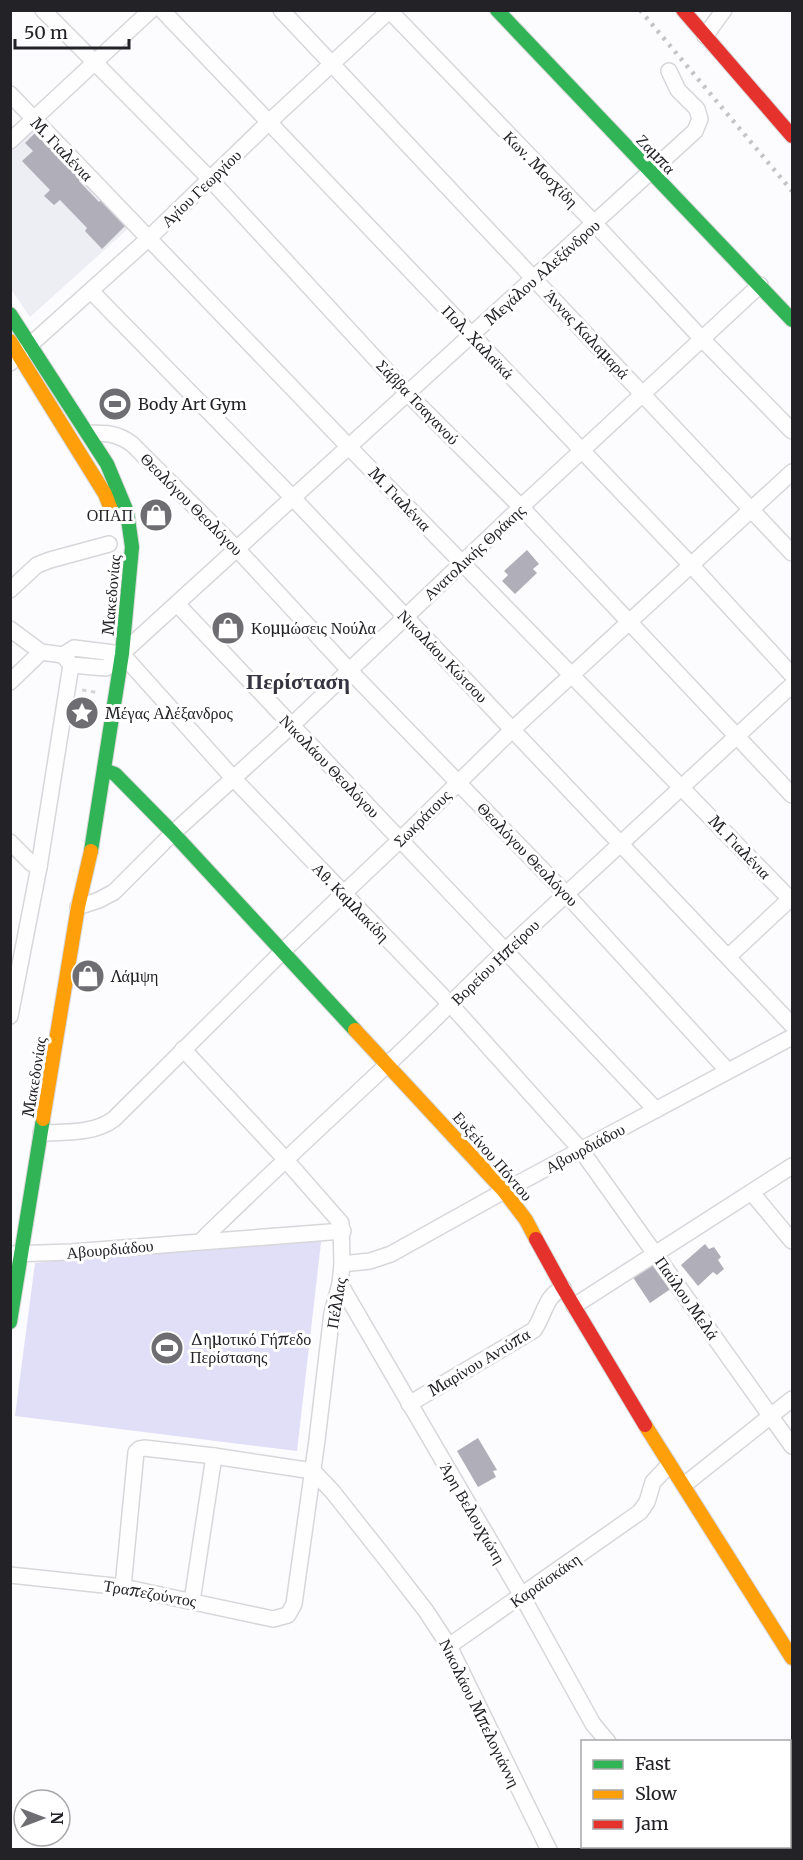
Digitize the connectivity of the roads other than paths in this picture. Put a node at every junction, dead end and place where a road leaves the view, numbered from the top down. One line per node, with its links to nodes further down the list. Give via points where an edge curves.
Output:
1 (43, 10): 10 (street, Σάββα Τσαγανού)
2 (151, 10): 10 (street)
3 (162, 10): 15 (street, Πολ. Χαλαϊκά)
4 (281, 10): 11 (street, Άννας Καλαμαρά)
5 (497, 10): 18 (street, Ζαμπα)
6 (683, 10): 9 (street)
7 (724, 10): 9 (street)
8 (389, 11): 11 (street, Αγίου Γεωργίου); 20 (street, Κων. Μοσχίδη)
9 (705, 36): 16 (street)
10 (93, 63): 14 (street); 19 (street, Σάββα Τσαγανού)
11 (333, 64): 15 (street, Αγίου Γεωργίου); 22 (street, Άννας Καλαμαρά)
12 (669, 71): 18 (street, Μεγάλου Αλεξάνδρου, via 700,119 695,131)
13 (10, 94): 14 (street, Μ. Γιαλένια)
14 (33, 119): 17 (street); 21 (street, Μ. Γιαλένια)
15 (269, 122): 19 (street, Αγίου Γεωργίου); 27 (street, Πολ. Χαλαϊκά)
16 (792, 136)
17 (10, 141)
18 (651, 172): 20 (street, Μεγάλου Αλεξάνδρου); 23 (street, Ζαμπα)
19 (210, 179): 21 (street, Αγίου Γεωργίου); 32 (street, Σάββα Τσαγανού)
20 (595, 224): 22 (street, Μεγάλου Αλεξάνδρου); 28 (street, Κων. Μοσχίδη)
21 (148, 239): 24 (street, Αγίου Γεωργίου); 35 (street, Μ. Γιαλένια)
22 (535, 278): 27 (street, Μεγάλου Αλεξάνδρου); 31 (street, Άννας Καλαμαρά)
23 (760, 285): 26 (street, Ζαμπα); 28 (street, Ανατολικής Θράκης)
24 (91, 291): 30 (street, Αγίου Γεωργίου); 38 (street, Νικολάου Κώτσου)
25 (10, 314): 30 (street, Μακεδονίας)
26 (792, 320)
27 (472, 335): 32 (street, Μεγάλου Αλεξάνδρου); 36 (street, Πολ. Χαλαϊκά)
28 (702, 339): 31 (street, Ανατολικής Θράκης); 33 (street, Κων. Μοσχίδη)
29 (10, 340): 30 (street, Μακεδονίας)
30 (20, 354): 34 (street, Μακεδονίας); 52 (street, Μακεδονίας, via 105,494 115,520 120,551)
31 (642, 393): 36 (street, Ανατολικής Θράκης); 40 (street, Άννας Καλαμαρά)
32 (408, 394): 35 (street, Μεγάλου Αλεξάνδρου); 39 (street, Σάββα Τσαγανού)
33 (792, 431)
34 (88, 433): 42 (street, Θεολόγου Θεολόγου, via 112,433 132,444); 52 (street, Μακεδονίας, via 119,491 131,538 131,569)
35 (349, 447): 38 (street, Μεγάλου Αλεξάνδρου); 44 (street, Μ. Γιαλένια)
36 (583, 451): 39 (street, Ανατολικής Θράκης); 45 (street, Πολ. Χαλαϊκά)
37 (792, 472): 40 (street, Σωκράτους)
38 (293, 498): 42 (street, Μεγάλου Αλεξάνδρου); 48 (street, Νικολάου Κώτσου)
39 (521, 507): 44 (street, Ανατολικής Θράκης); 49 (street, Σάββα Τσαγανού)
40 (752, 510): 43 (street, Άννας Καλαμαρά); 45 (street, Σωκράτους)
41 (109, 544): 46 (street, via 37,565)
42 (237, 549): 47 (street, Μεγάλου Αλεξάνδρου); 54 (street, Θεολόγου Θεολόγου)
43 (792, 554)
44 (463, 563): 48 (street, Ανατολικής Θράκης); 55 (street, Μ. Γιαλένια)
45 (692, 566): 49 (street, Σωκράτους); 56 (street, Πολ. Χαλαϊκά)
46 (10, 590)
47 (177, 604): 52 (street, Μεγάλου Αλεξάνδρου); 59 (street, Νικολάου Θεολόγου)
48 (405, 616): 54 (street, Ανατολικής Θράκης); 60 (street, Νικολάου Κώτσου)
49 (630, 622): 55 (street, Σωκράτους); 61 (street, Σάββα Τσαγανού)
50 (10, 629): 51 (street)
51 (41, 652): 53 (street); 57 (street)
52 (112, 658): 53 (street, via 74,648); 62 (street, Μακεδονίας); 63 (street, Αθ. Καμλακίδη); 65 (street, Μακεδονίας)
53 (67, 660): 73 (street)
54 (349, 670): 59 (street, Ανατολικής Θράκης); 64 (street, Θεολόγου Θεολόγου)
55 (573, 675): 60 (street, Σωκράτους); 66 (street, Μ. Γιαλένια)
56 (792, 675)
57 (10, 682)
58 (792, 685): 61 (street, Βορείου Ηπείρου)
59 (291, 726): 63 (street, Ανατολικής Θράκης); 69 (street, Νικολάου Θεολόγου)
60 (513, 729): 64 (street, Σωκράτους); 71 (street, Νικολάου Κώτσου)
61 (737, 736): 66 (street, Βορείου Ηπείρου); 67 (street, Σάββα Τσαγανού)
62 (104, 770): 68 (street, Ευξείνου Πόντου, via 115,774); 77 (street, Μακεδονίας, via 89,866)
63 (234, 779): 68 (street, Ανατολικής Θράκης); 74 (street, Αθ. Καμλακίδη)
64 (459, 782): 69 (street, Σωκράτους); 75 (street, Θεολόγου Θεολόγου)
65 (88, 785)
66 (681, 786): 71 (street, Βορείου Ηπείρου); 76 (street, Μ. Γιαλένια)
67 (792, 795)
68 (173, 833): 77 (street, Ανατολικής Θράκης, via 114,892); 78 (street, Ευξείνου Πόντου)
69 (401, 839): 74 (street, Σωκράτους); 79 (street, Νικολάου Θεολόγου)
70 (10, 842): 73 (street)
71 (621, 843): 75 (street, Βορείου Ηπείρου); 80 (street, Νικολάου Κώτσου)
72 (76, 854): 77 (street, Μακεδονίας)
73 (39, 867): 82 (street)
74 (344, 894): 78 (street, Σωκράτους); 81 (street, Αθ. Καμλακίδη)
75 (567, 895): 79 (street, Βορείου Ηπείρου); 87 (street, Θεολόγου Θεολόγου)
76 (792, 899): 80 (street)
77 (78, 907): 89 (street, Μακεδονίας)
78 (283, 951): 85 (street, Σωκράτους); 86 (street, Ευξείνου Πόντου)
79 (505, 951): 81 (street, Βορείου Ηπείρου); 88 (street, Νικολάου Θεολόγου)
80 (729, 957): 83 (street, Νικολάου Κώτσου)
81 (451, 1005): 86 (street, Βορείου Ηπείρου); 90 (street, Αθ. Καμλακίδη)
82 (10, 1016)
83 (792, 1024)
84 (792, 1037): 87 (street, Αβουρδιάδου)
85 (183, 1049): 89 (street, Σωκράτους, via 106,1125); 91 (street)
86 (388, 1064): 91 (street, Βορείου Ηπείρου); 93 (street, Ευξείνου Πόντου)
87 (727, 1070): 88 (street, Αβουρδιάδου)
88 (656, 1110): 90 (street, Αβουρδιάδου)
89 (41, 1133): 96 (street, Μακεδονίας)
90 (581, 1150): 93 (street, Αβουρδιάδου); 100 (street, Παύλου Μελά)
91 (285, 1159): 95 (street, via 337,1216); 98 (street, Βορείου Ηπείρου)
92 (792, 1166): 94 (street)
93 (504, 1191): 101 (street, Αβουρδιάδου, via 392,1254); 103 (street, Ευξείνου Πόντου, via 526,1220)
94 (752, 1192): 97 (street); 100 (street)
95 (343, 1231): 98 (street, Αβουρδιάδου); 101 (street, Πέλλας)
96 (17, 1237): 99 (street, Μακεδονίας)
97 (792, 1241)
98 (201, 1242): 99 (street, Αβουρδιάδου)
99 (16, 1254): 105 (street, Μακεδονίας)
100 (655, 1254): 104 (street); 108 (street, Παύλου Μελά)
101 (342, 1264): 102 (street, Πέλλας)
102 (340, 1284): 107 (street, Άρη Βελουχιώτη); 112 (street, Πέλλας, via 332,1313)
103 (563, 1288): 104 (street, Ευξείνου Πόντου); 107 (street, Μαρίνου Αντύπα, via 549,1298 534,1330)
104 (574, 1306): 111 (street, Ευξείνου Πόντου)
105 (10, 1322)
106 (792, 1399): 108 (street)
107 (410, 1404): 116 (street, Άρη Βελουχιώτη)
108 (771, 1416): 109 (street, Παύλου Μελά); 113 (street)
109 (792, 1446)
110 (214, 1456): 112 (street); 115 (street, via 144,1448 136,1452); 117 (street)
111 (669, 1465): 113 (street, Ευξείνου Πόντου); 116 (street, Καραϊσκάκη, via 653,1482 640,1512)
112 (313, 1471): 118 (street, Πέλλας, via 294,1604); 119 (street, Νικολάου Μπελογιάννη, via 389,1563)
113 (684, 1485): 120 (street, Ευξείνου Πόντου)
114 (10, 1575): 115 (street, Τραπεζούντος)
115 (123, 1587): 117 (street, Τραπεζούντος)
116 (522, 1596): 119 (street, Καραϊσκάκη); 121 (street, Άρη Βελουχιώτη, via 593,1724)
117 (192, 1601): 118 (street, Τραπεζούντος, via 273,1618)
118 (288, 1615)
119 (449, 1646): 122 (street, Νικολάου Μπελογιάννη)
120 (792, 1658)
121 (606, 1740)
122 (549, 1850)

